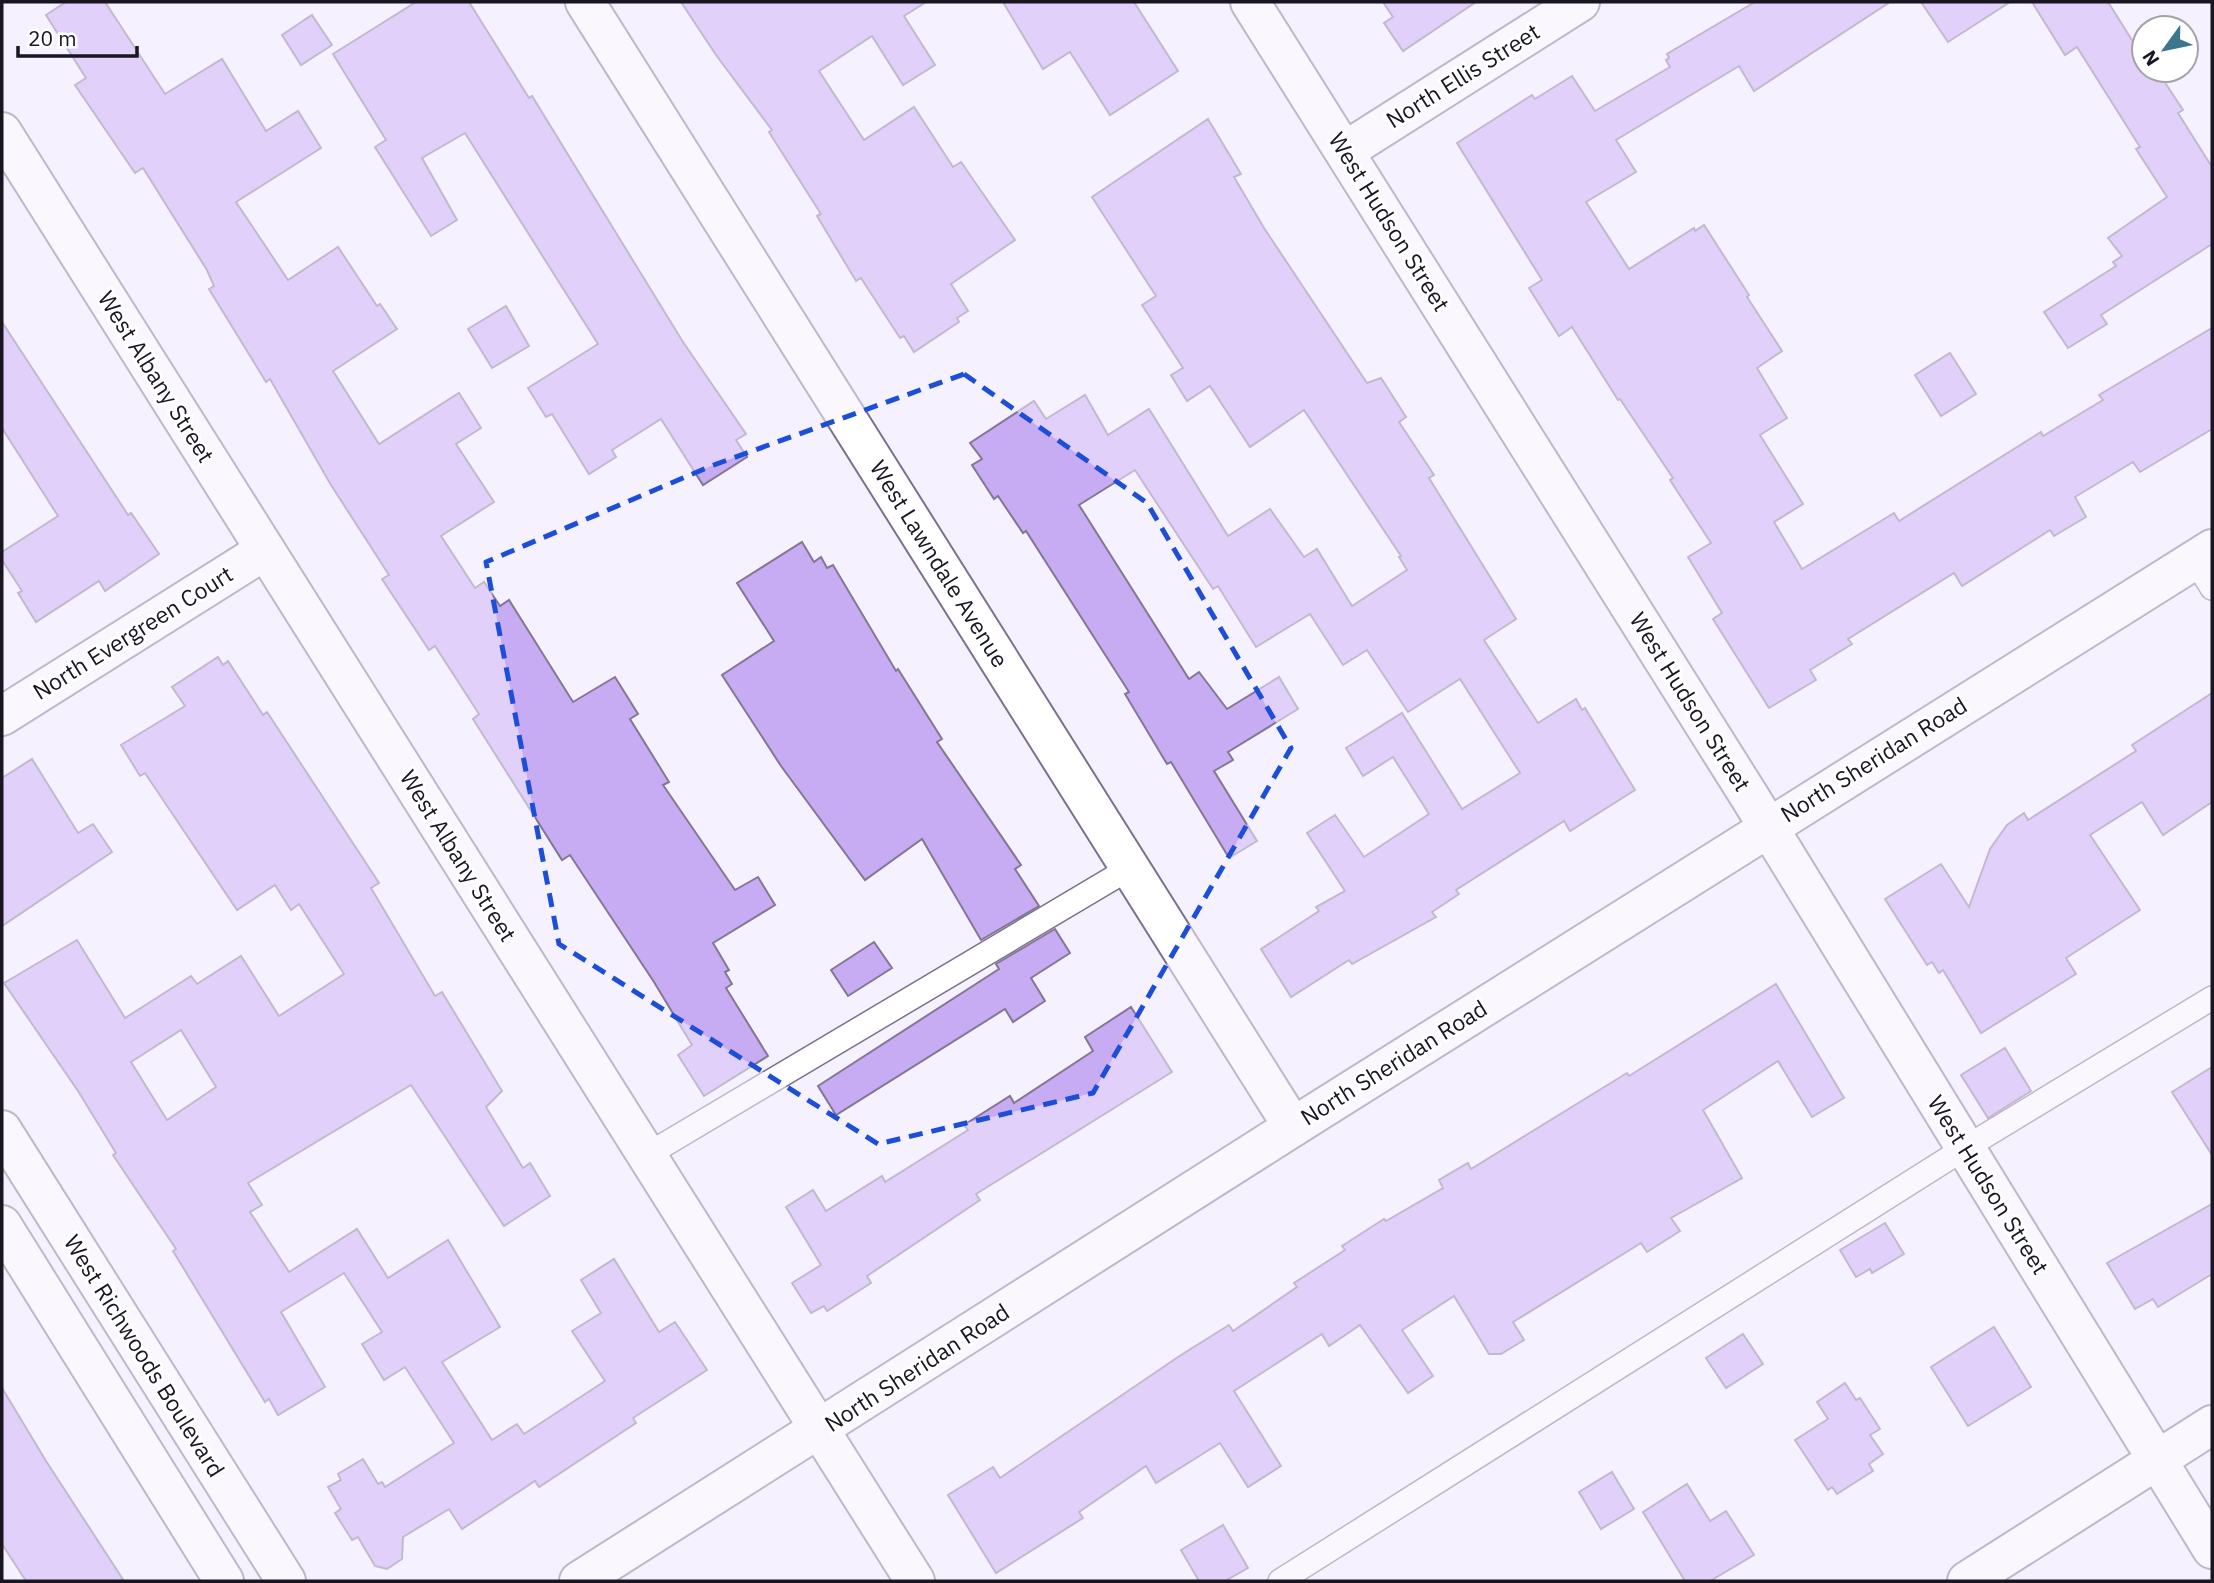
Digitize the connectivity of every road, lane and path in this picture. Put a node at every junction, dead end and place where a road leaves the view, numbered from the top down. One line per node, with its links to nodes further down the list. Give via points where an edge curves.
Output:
1 (585, 2): 10 (street, West Lawndale Avenue)
2 (1250, 2): 5 (street, West Hudson Street)
3 (1580, 2): 5 (street, North Ellis Street)
4 (2, 131): 6 (street, West Albany Street)
5 (1345, 151): 9 (street, West Hudson Street)
6 (264, 551): 8 (street, North Evergreen Court); 15 (street, West Albany Street)
7 (2206, 566): 9 (street, North Sheridan Road)
8 (2, 716)
9 (1768, 827): 12 (street, North Sheridan Road); 14 (street, West Hudson Street)
10 (1129, 867): 12 (street, West Lawndale Avenue); 15 (lane)
11 (2212, 998): 14 (lane)
12 (1293, 1127): 18 (street, North Sheridan Road)
13 (2, 1130): 22 (street, West Richwoods Boulevard)
14 (1965, 1149): 19 (street, West Hudson Street); 25 (lane)
15 (647, 1155): 18 (street, West Albany Street)
16 (2, 1225): 21 (street)
17 (2212, 1425): 19 (street)
18 (821, 1430): 23 (street, North Sheridan Road); 24 (street, West Albany Street)
19 (2157, 1461): 20 (street, West Hudson Street); 26 (street)
20 (2212, 1549)
21 (224, 1581)
22 (286, 1581)
23 (579, 1581)
24 (915, 1581)
25 (1280, 1581)
26 (1967, 1581)

